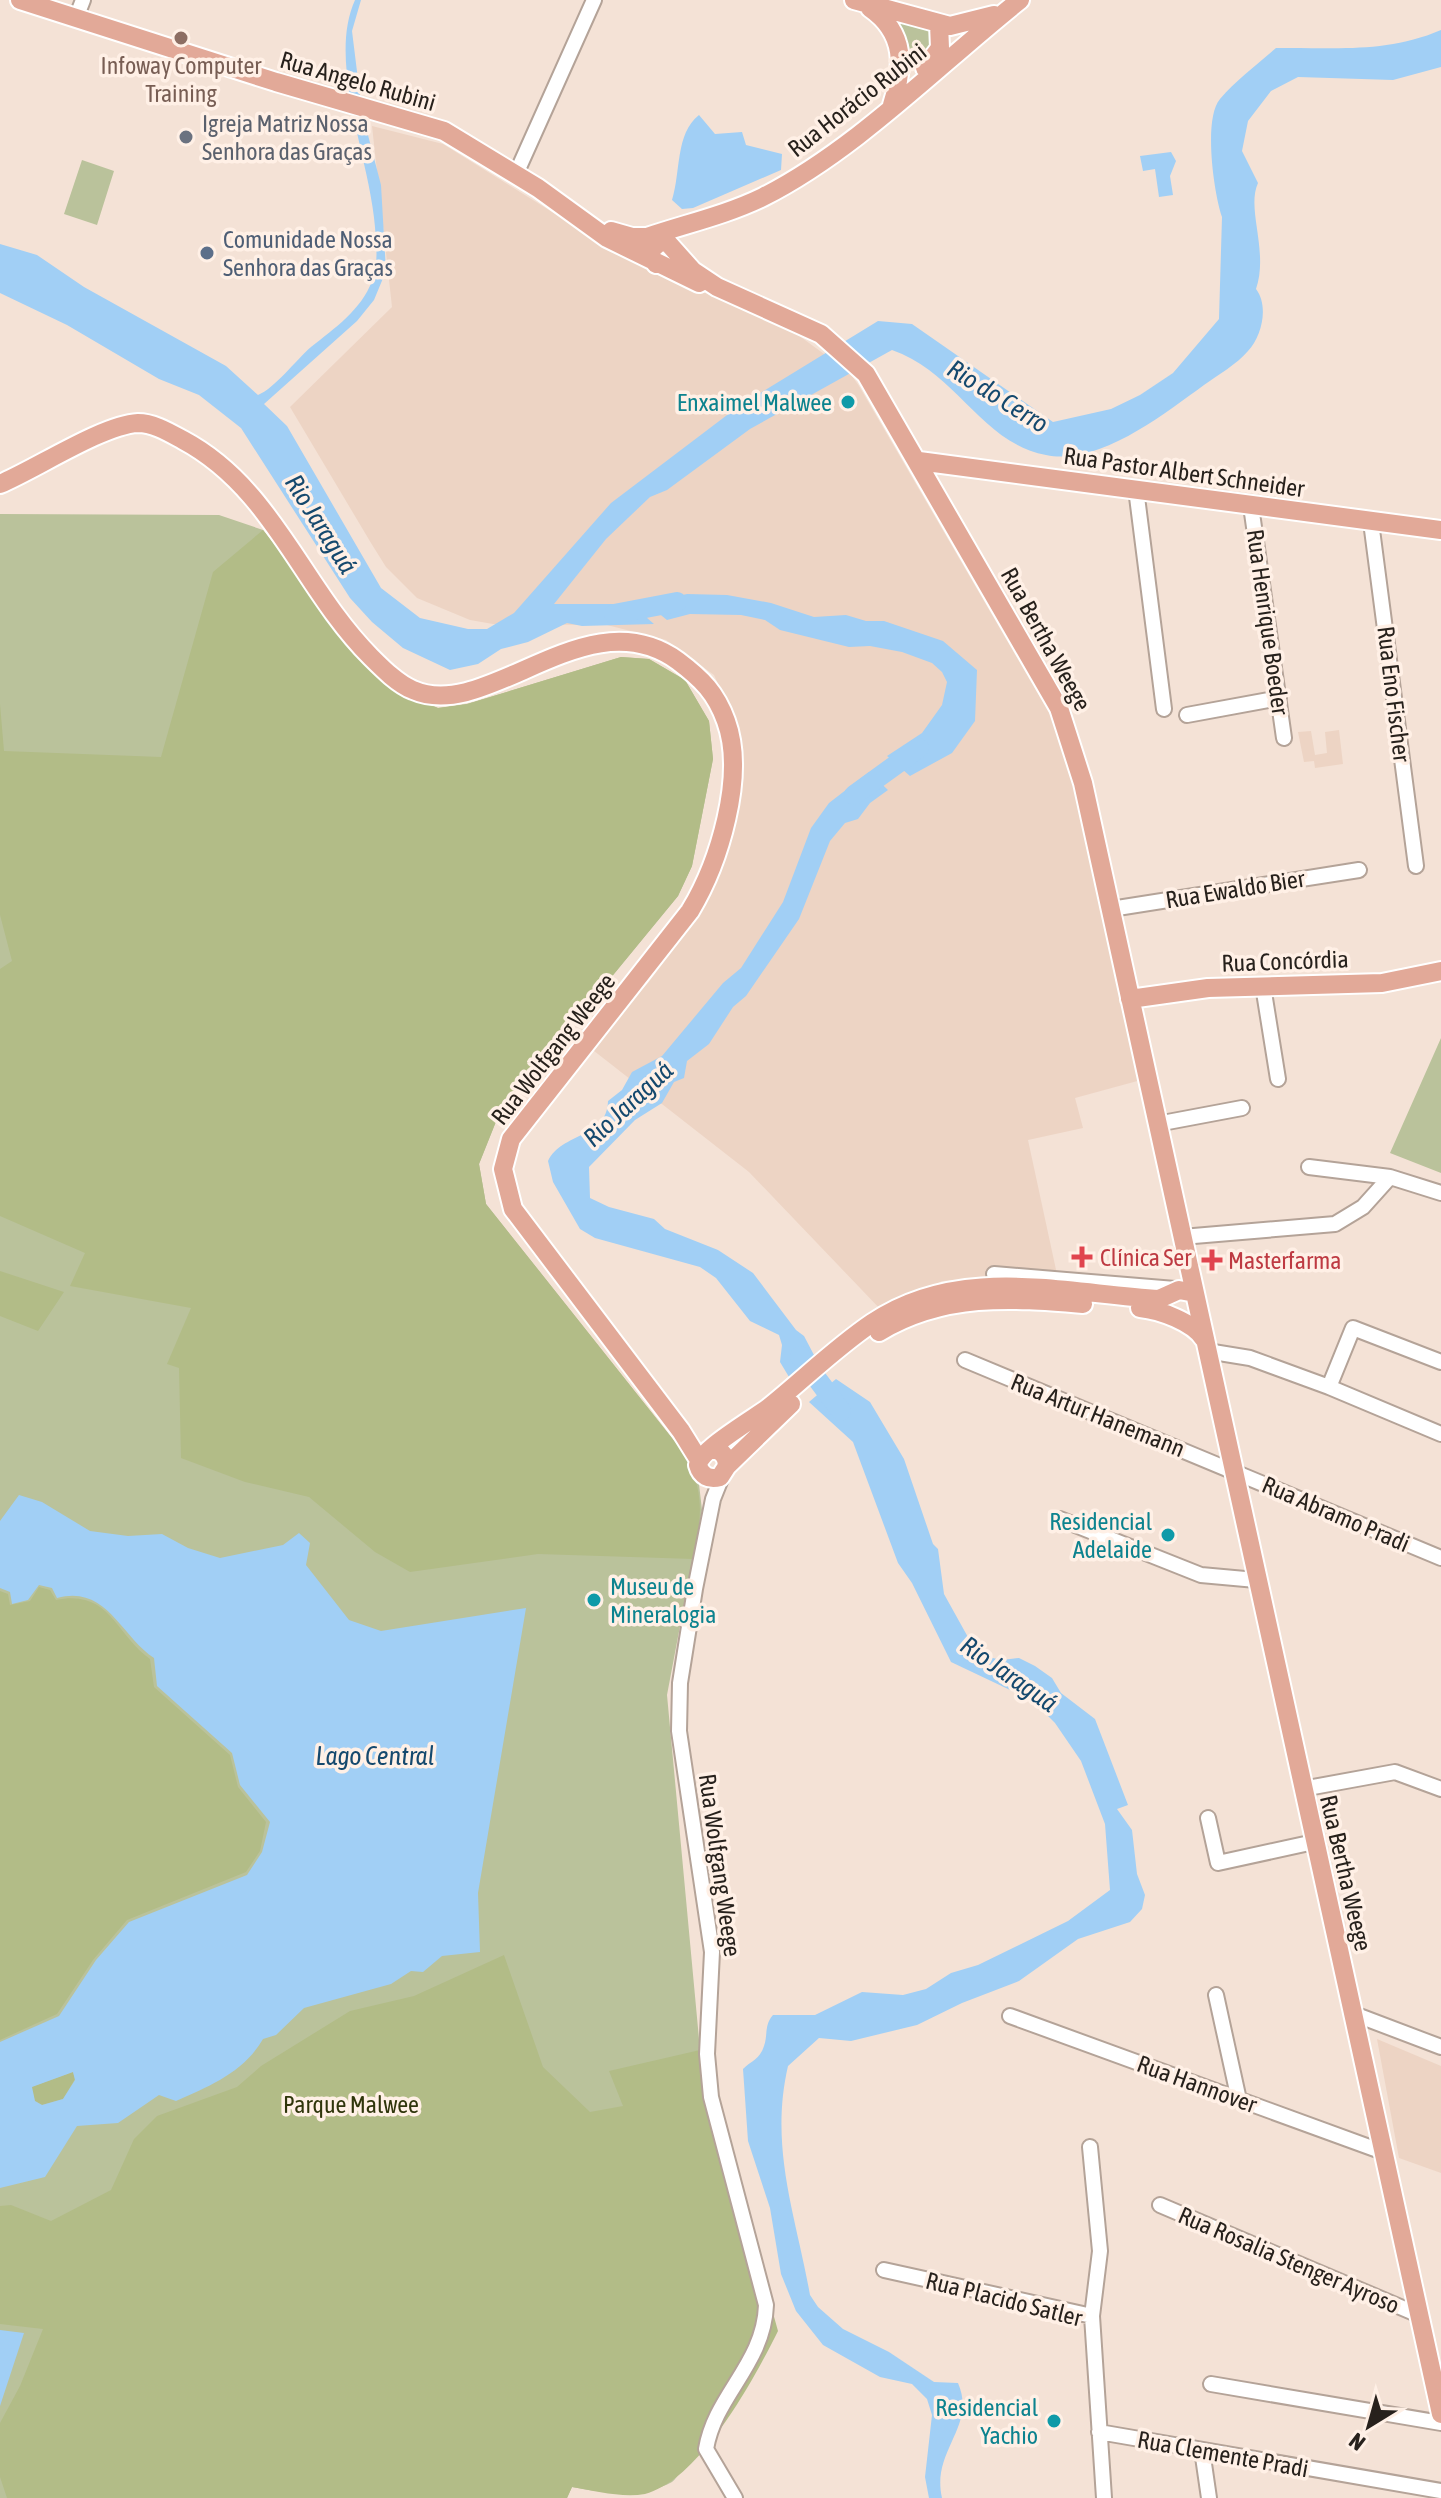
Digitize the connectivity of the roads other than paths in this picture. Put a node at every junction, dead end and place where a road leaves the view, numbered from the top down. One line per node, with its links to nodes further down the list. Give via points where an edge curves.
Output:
1 (20, 0): 5 (main road, Rua Angelo Rubini)
2 (594, 0): 8 (street)
3 (858, 1): 6 (main road); 7 (main road, via 881,16 899,45)
4 (1014, 5): 6 (main road, via 964,25); 7 (main road, Rua Horácio Rubini)
5 (79, 9): 8 (main road, Rua Angelo Rubini, via 444,131)
6 (939, 24): 7 (main road, via 935,59)
7 (897, 101): 9 (main road, Rua Horácio Rubini, via 794,180)
8 (516, 174): 10 (main road, Rua Angelo Rubini)
9 (710, 216): 10 (main road, Rua Horácio Rubini, via 639,238); 11 (main road, Rua Horácio Rubini)
10 (590, 223): 11 (main road, Rua Angelo Rubini, via 607,238)
11 (664, 262): 12 (main road, Rua Bertha Weege, via 821,334 846,353 874,385)
12 (919, 461): 13 (main road, Rua Pastor Albert Schneider); 16 (main road, Rua Bertha Weege)
13 (953, 464): 15 (main road, Rua Pastor Albert Schneider); 16 (main road)
14 (0, 484): 48 (main road, Rua Wolfgang Weege, via 90,439 138,423 156,426 203,451 242,483 345,631 410,689 424,695 457,694 557,656 613,643 670,655 712,689 732,737 734,777 708,876 690,911 511,1139 503,1169 513,1209)
15 (1136, 489): 17 (main road, Rua Pastor Albert Schneider); 21 (street)
16 (938, 495): 26 (main road, Rua Bertha Weege, via 1065,722)
17 (1251, 506): 18 (main road, Rua Pastor Albert Schneider); 20 (street, Rua Henrique Boeder)
18 (1371, 522): 19 (main road, Rua Pastor Albert Schneider); 24 (street, Rua Eno Fischer)
19 (1441, 530)
20 (1279, 698): 22 (street); 23 (street, Rua Henrique Boeder)
21 (1164, 709)
22 (1187, 715)
23 (1284, 738)
24 (1416, 866)
25 (1359, 870): 26 (street, Rua Ewaldo Bier)
26 (1111, 909): 29 (main road, Rua Bertha Weege)
27 (1441, 971): 28 (main road, Rua Concórdia, via 1382,983)
28 (1263, 986): 29 (main road, Rua Concórdia); 30 (street)
29 (1130, 999): 32 (main road, Rua Bertha Weege)
30 (1278, 1079)
31 (1242, 1108): 32 (street)
32 (1157, 1124): 36 (main road, Rua Bertha Weege)
33 (1309, 1167): 34 (street)
34 (1390, 1177): 35 (street); 36 (street, via 1363,1207 1335,1224)
35 (1441, 1193)
36 (1182, 1237): 37 (main road, Rua Bertha Weege)
37 (1188, 1263): 39 (main road, Rua Bertha Weege); 40 (main road)
38 (994, 1274): 40 (street)
39 (1195, 1293): 40 (main road, via 1184,1289); 41 (main road, Rua Bertha Weege)
40 (1170, 1299): 41 (main road); 46 (main road, via 1013,1285 941,1292 896,1309 858,1333)
41 (1193, 1318): 42 (main road, Rua Bertha Weege)
42 (1206, 1346): 45 (street); 50 (main road, Rua Bertha Weege)
43 (965, 1360): 50 (street, Rua Artur Hanemann)
44 (1441, 1362): 45 (street, via 1353,1328)
45 (1329, 1387): 47 (street)
46 (780, 1406): 48 (main road); 49 (main road)
47 (1441, 1434)
48 (703, 1458): 49 (main road, via 722,1453); 51 (street, Rua Wolfgang Weege)
49 (725, 1470): 51 (street, Rua Wolfgang Weege)
50 (1232, 1470): 53 (street, Rua Abramo Pradi); 54 (main road, Rua Bertha Weege)
51 (713, 1499): 76 (street, Rua Wolfgang Weege, via 680,1683 679,1731 712,1952 707,2054 711,2097 766,2305 765,2331 708,2434 706,2449)
52 (1060, 1519): 54 (street, via 1201,1575)
53 (1441, 1558)
54 (1256, 1580): 55 (main road, Rua Bertha Weege)
55 (1302, 1789): 56 (street, via 1395,1772); 58 (main road, Rua Bertha Weege)
56 (1441, 1789)
57 (1208, 1818): 58 (street, via 1218,1863)
58 (1314, 1842): 60 (main road, Rua Bertha Weege)
59 (1216, 1995): 63 (street)
60 (1354, 2014): 62 (street); 65 (main road, Rua Bertha Weege)
61 (1010, 2016): 63 (street, Rua Hannover)
62 (1441, 2047)
63 (1239, 2100): 65 (street, Rua Hannover)
64 (1090, 2147): 69 (street, via 1100,2251)
65 (1383, 2152): 68 (main road, Rua Bertha Weege)
66 (1160, 2205): 68 (street, Rua Rosalia Stenger Ayroso)
67 (884, 2270): 69 (street, Rua Placido Satler)
68 (1419, 2315): 71 (main road, Rua Bertha Weege)
69 (1092, 2316): 73 (street, Rua Placido Satler)
70 (1211, 2384): 72 (street)
71 (1441, 2414)
72 (1441, 2423)
73 (1099, 2432): 74 (street, Rua Clemente Pradi); 77 (street, Rua Placido Satler)
74 (1202, 2450): 75 (street, Rua Clemente Pradi); 78 (street)
75 (1441, 2491)
76 (735, 2498)
77 (1104, 2498)
78 (1209, 2498)

